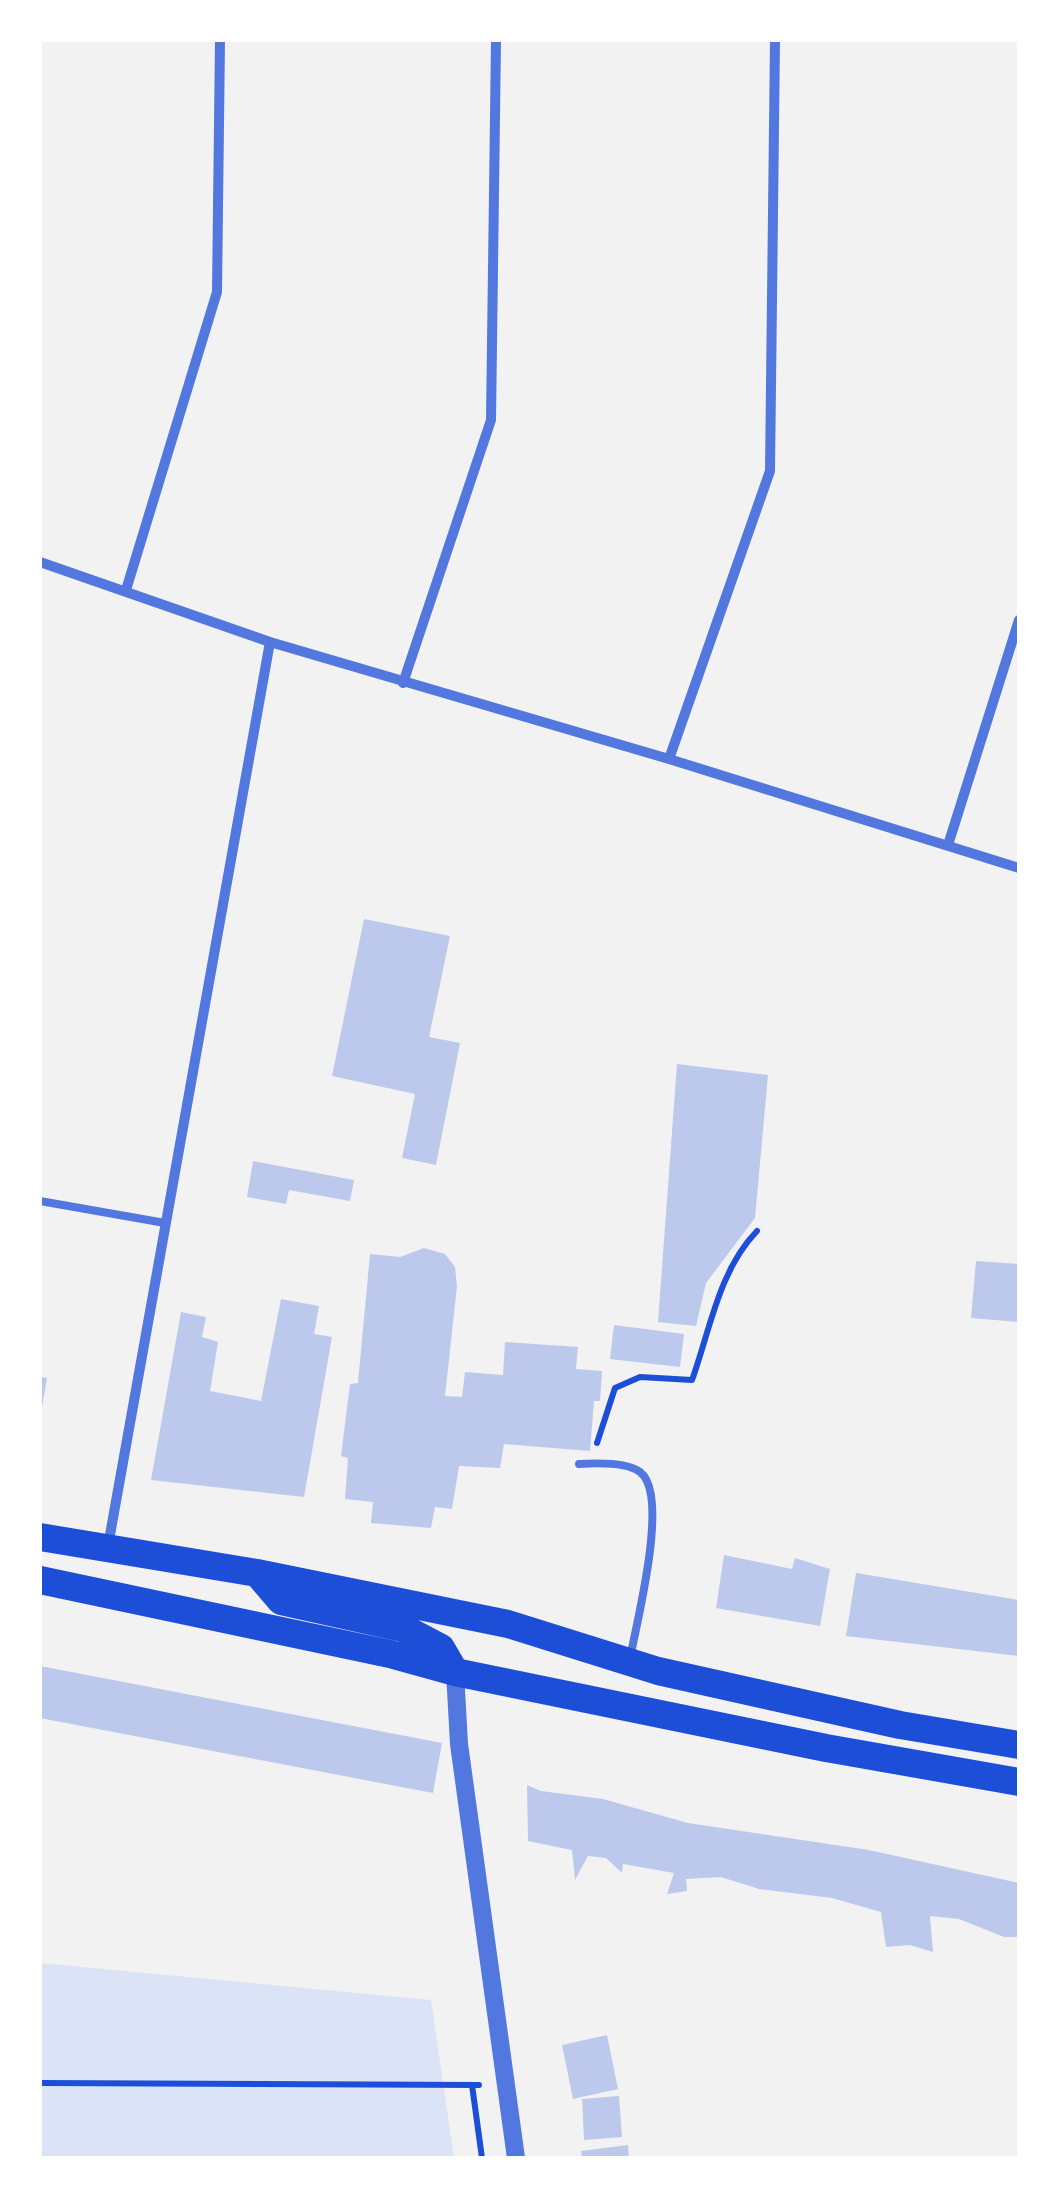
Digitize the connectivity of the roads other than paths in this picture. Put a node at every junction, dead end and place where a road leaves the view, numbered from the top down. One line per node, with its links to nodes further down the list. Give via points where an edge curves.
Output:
1 (220, 40): 5 (street, via 217,292)
2 (496, 40): 8 (street, via 491,420)
3 (775, 40): 9 (street, via 770,471)
4 (40, 562): 5 (street)
5 (126, 590): 7 (street)
6 (1019, 620): 10 (street)
7 (270, 642): 8 (street); 13 (street)
8 (403, 683): 9 (street)
9 (669, 760): 10 (street)
10 (948, 845): 11 (street)
11 (1019, 868)
12 (40, 1201): 13 (lane)
13 (165, 1224): 16 (street)
14 (579, 1464): 19 (lane, via 634,1469 650,1485 654,1521)
15 (40, 1537): 16 (highway)
16 (107, 1550): 17 (highway)
17 (258, 1573): 19 (highway, via 508,1624); 20 (highway, via 281,1602 404,1628 441,1648)
18 (40, 1580): 20 (highway)
19 (630, 1662): 21 (highway, via 900,1726)
20 (455, 1672): 22 (highway); 23 (street)
21 (1019, 1745)
22 (1019, 1782)
23 (516, 2158)

